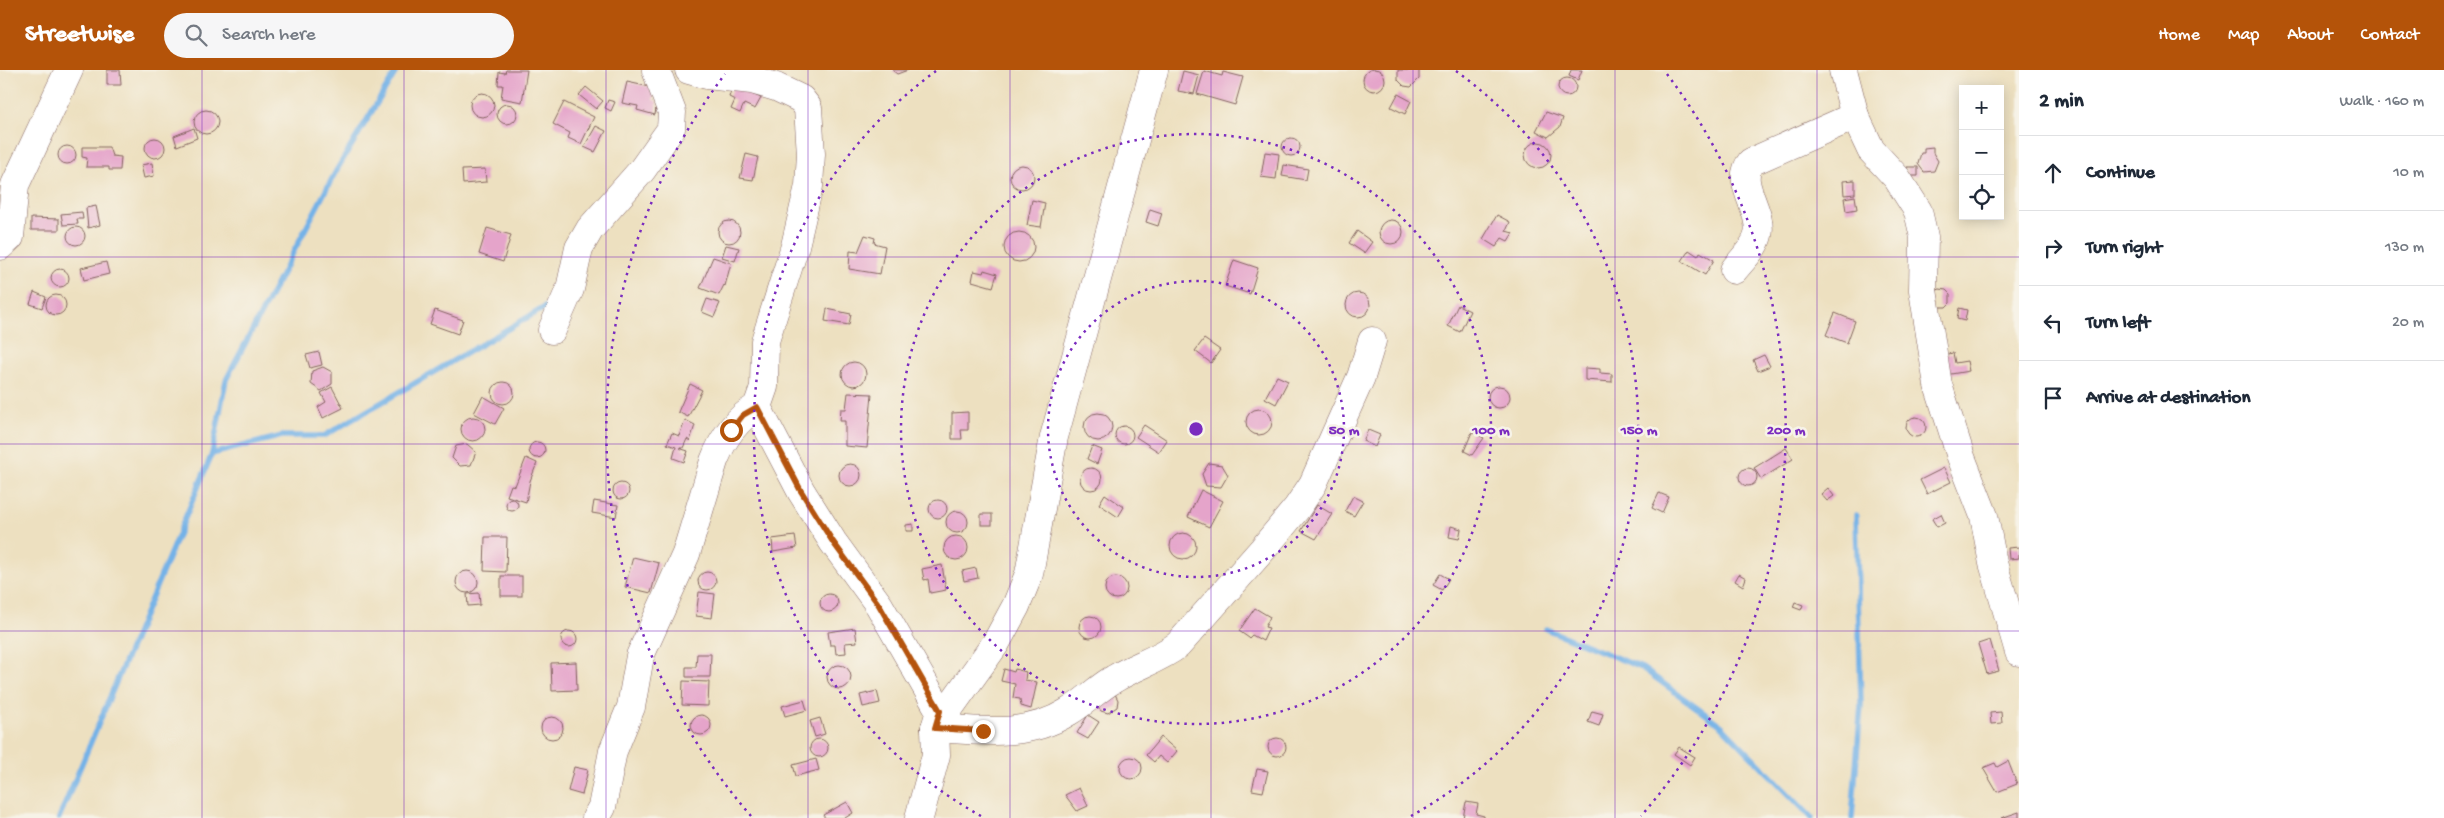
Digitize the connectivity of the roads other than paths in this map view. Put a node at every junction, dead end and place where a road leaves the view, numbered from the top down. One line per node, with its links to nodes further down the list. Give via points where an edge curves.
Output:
1 (69, 70): 7 (street, via 15,185 10,237)
2 (656, 70): 9 (street, via 672,112 671,129 642,170 590,229 579,248 570,289)
3 (689, 70): 11 (street, via 776,87 801,99 808,108 809,186 765,341 764,387)
4 (1154, 70): 13 (street, via 1054,437 1029,574 996,642)
5 (1843, 70): 6 (street)
6 (1855, 116): 8 (street, via 1747,166 1746,183 1758,218 1758,236); 12 (street, via 1871,150 1897,178 1918,211 1924,237 1923,290 1938,385 1984,516 1992,563)
7 (0, 246)
8 (1734, 270)
9 (552, 330)
10 (1372, 341): 13 (street, via 1361,378 1313,484 1263,549 1178,645 1165,655 1112,680 1070,712 1040,727 983,731)
11 (757, 407): 13 (street, via 801,491 879,605 928,687 940,711); 14 (street, via 743,415 718,450 686,554 640,656 631,707 614,751 602,807)
12 (2019, 652)
13 (935, 728): 15 (street, via 936,755)
14 (596, 818)
15 (919, 818)

